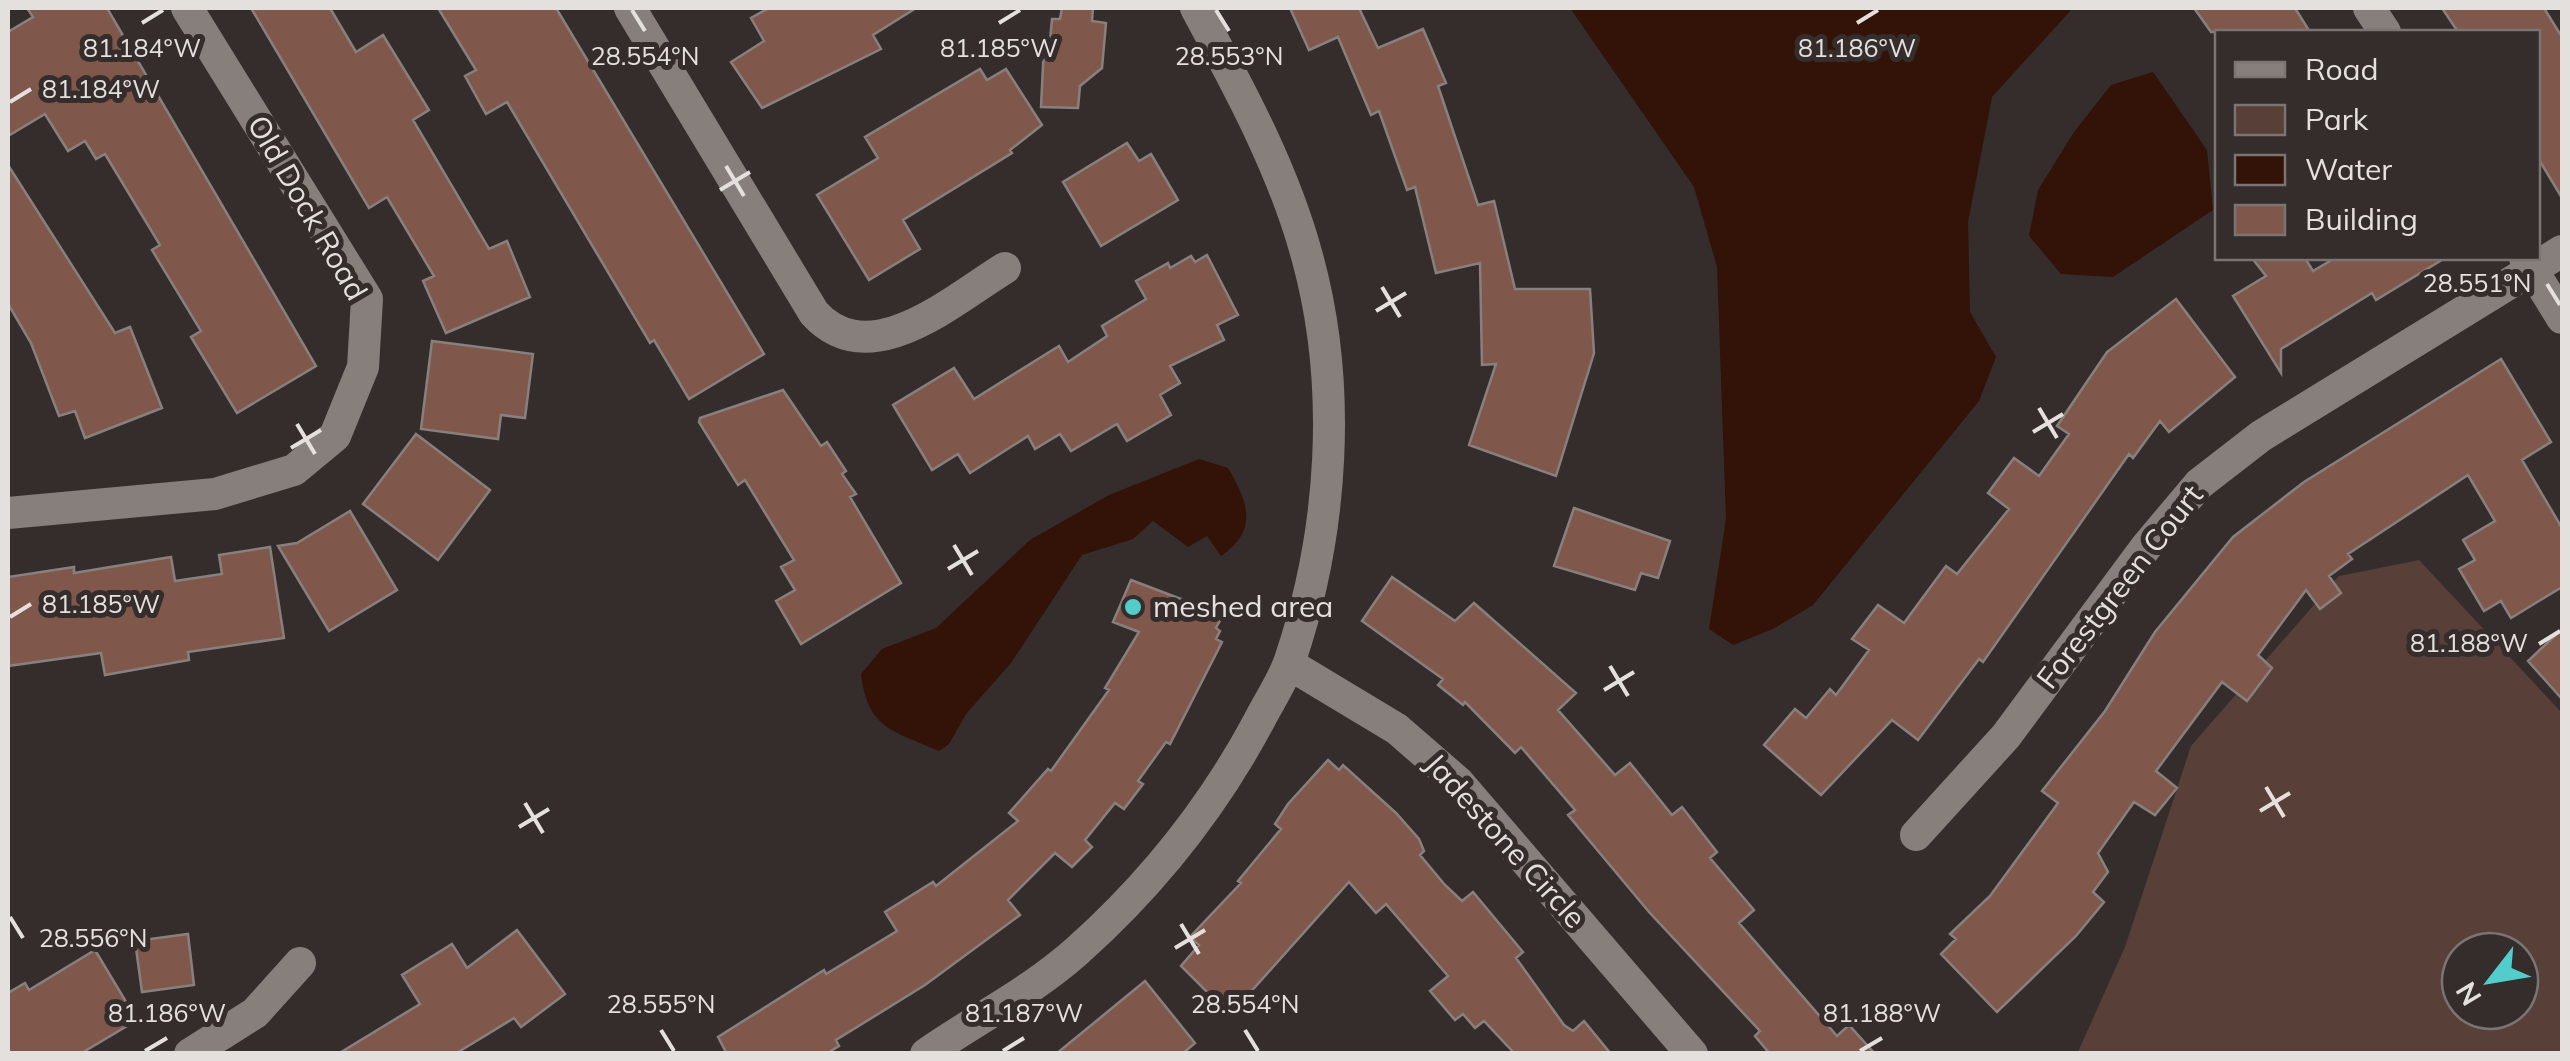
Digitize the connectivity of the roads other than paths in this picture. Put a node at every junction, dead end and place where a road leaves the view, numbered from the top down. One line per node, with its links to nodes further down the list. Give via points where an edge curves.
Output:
1 (187, 8): 9 (street, Old Dock Road, via 367,299 363,367 335,436 294,470 216,494)
2 (1196, 8): 10 (street, via 1262,134 1295,216 1325,351 1326,489)
3 (2370, 8): 5 (street)
4 (639, 11): 7 (street, via 814,313 830,327 848,335 887,336)
5 (2384, 30)
6 (2529, 264): 8 (street); 11 (street, Forestgreen Court, via 2207,477 2146,546 2006,736)
7 (1005, 268)
8 (2562, 318)
9 (8, 513)
10 (1289, 664): 14 (street, via 1223,783 1146,883 1037,983); 15 (street, Jadestone Circle, via 1388,722 1458,782)
11 (1916, 835)
12 (300, 963): 13 (street, via 256,1013)
13 (190, 1054)
14 (926, 1054)
15 (1692, 1054)

